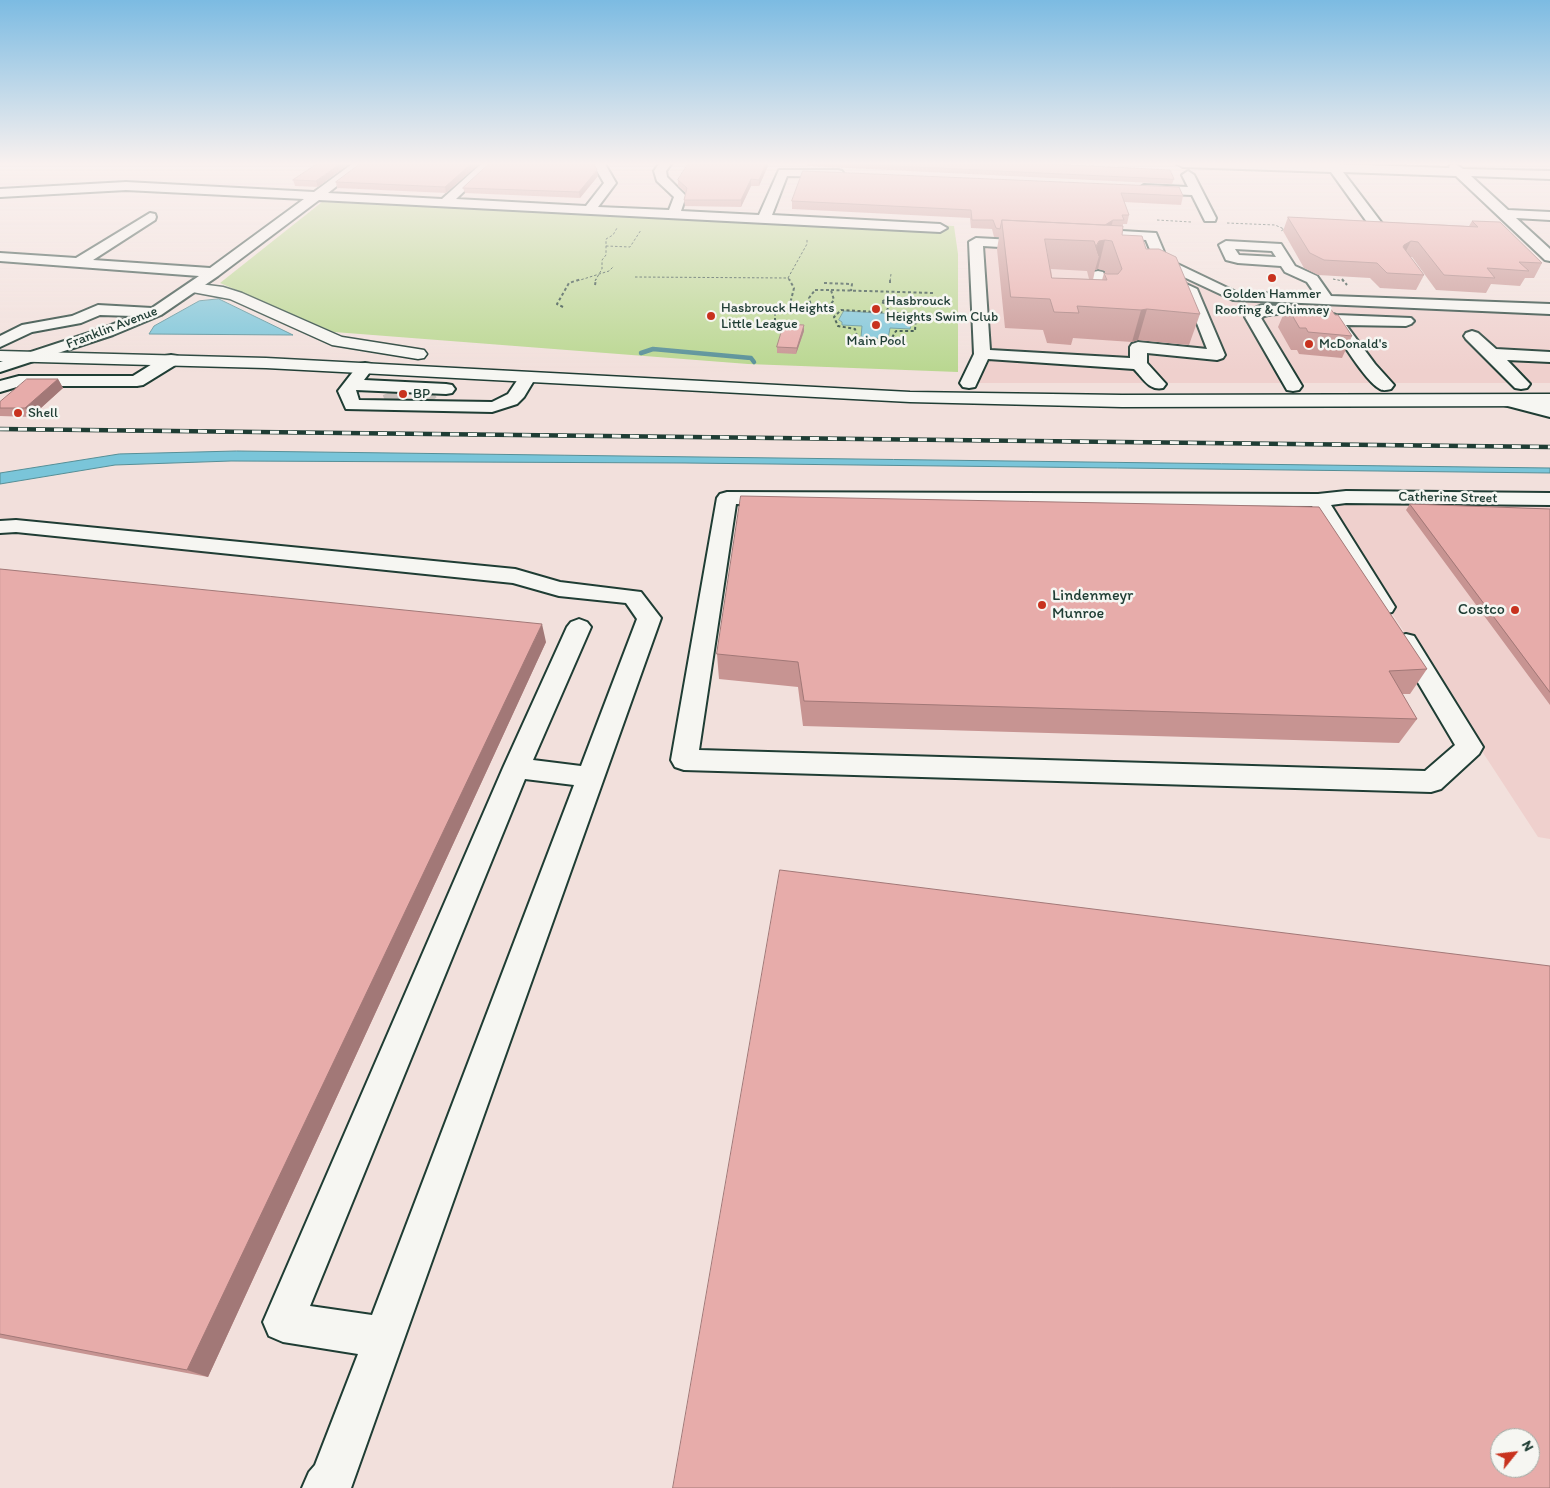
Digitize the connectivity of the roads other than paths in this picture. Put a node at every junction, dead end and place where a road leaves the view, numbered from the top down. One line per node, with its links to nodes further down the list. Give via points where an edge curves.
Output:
1 (124, 233): 10 (street)
2 (266, 233): 12 (street, Franklin Avenue)
3 (1529, 233): 4 (street)
4 (1543, 245): 8 (street)
5 (1051, 246): 29 (street, via 976,242)
6 (1108, 249): 17 (street, via 1078,240 1152,236 1150,251 1161,261 1233,296)
7 (0, 257): 10 (street)
8 (1550, 257)
9 (1285, 262): 17 (street, via 1290,269 1312,279)
10 (77, 264): 12 (street)
11 (1144, 268): 34 (street, via 1192,292 1217,355)
12 (213, 273): 14 (street, Franklin Avenue)
13 (1098, 275): 16 (street)
14 (192, 288): 21 (street, Franklin Avenue); 36 (highway, via 236,296 338,341)
15 (1427, 290): 18 (street)
16 (1104, 300)
17 (1328, 300): 18 (street)
18 (1437, 305): 20 (street)
19 (58, 308): 27 (street)
20 (1550, 309)
21 (156, 312): 27 (street, via 98,310 76,320); 32 (street, Franklin Avenue)
22 (1334, 320): 24 (street); 52 (street); 54 (street, via 1305,311 1262,310 1253,317)
23 (1550, 321): 25 (street, via 1531,320)
24 (1418, 322)
25 (1525, 323)
26 (0, 328): 27 (street)
27 (28, 328): 31 (street)
28 (1472, 328): 38 (street)
29 (981, 336): 30 (street); 37 (street)
30 (1000, 337)
31 (0, 343): 32 (highway)
32 (70, 344): 36 (highway); 40 (street, Franklin Avenue)
33 (1119, 346): 34 (street)
34 (1138, 347): 43 (street)
35 (1547, 351): 38 (street)
36 (418, 354): 48 (highway, via 774,376)
37 (982, 354): 43 (street); 48 (street)
38 (1492, 354): 50 (street)
39 (0, 356): 40 (highway)
40 (29, 357): 41 (highway); 44 (street, Franklin Avenue)
41 (94, 358): 42 (highway); 47 (street)
42 (171, 360): 45 (highway); 47 (street, via 137,381)
43 (1139, 364): 49 (street)
44 (0, 367)
45 (365, 368): 46 (highway); 46 (street, via 347,391 352,405 383,396 437,398 492,407 506,405 514,401)
46 (528, 377): 56 (highway, via 910,397 1132,401)
47 (69, 381): 53 (street, via 19,380)
48 (970, 383): 49 (highway)
49 (1157, 384): 54 (highway)
50 (1521, 384): 51 (highway); 52 (highway)
51 (1550, 384)
52 (1385, 385): 54 (highway)
53 (0, 386)
54 (1293, 386)
55 (1550, 400): 56 (highway)
56 (1510, 401): 57 (street)
57 (1550, 412)
58 (1550, 499): 59 (street, Catherine Street, via 1346,497)
59 (1318, 500): 59 (street, Catherine Street, via 727,498 684,760 1431,782 1470,747)
60 (0, 527): 63 (street, via 16,526 515,576 559,589 633,597 649,618)
61 (579, 627): 62 (street)
62 (516, 768): 63 (street); 64 (street, via 283,1322)
63 (590, 777): 64 (street)
64 (385, 1337): 65 (street, via 332,1480)
65 (325, 1488)

